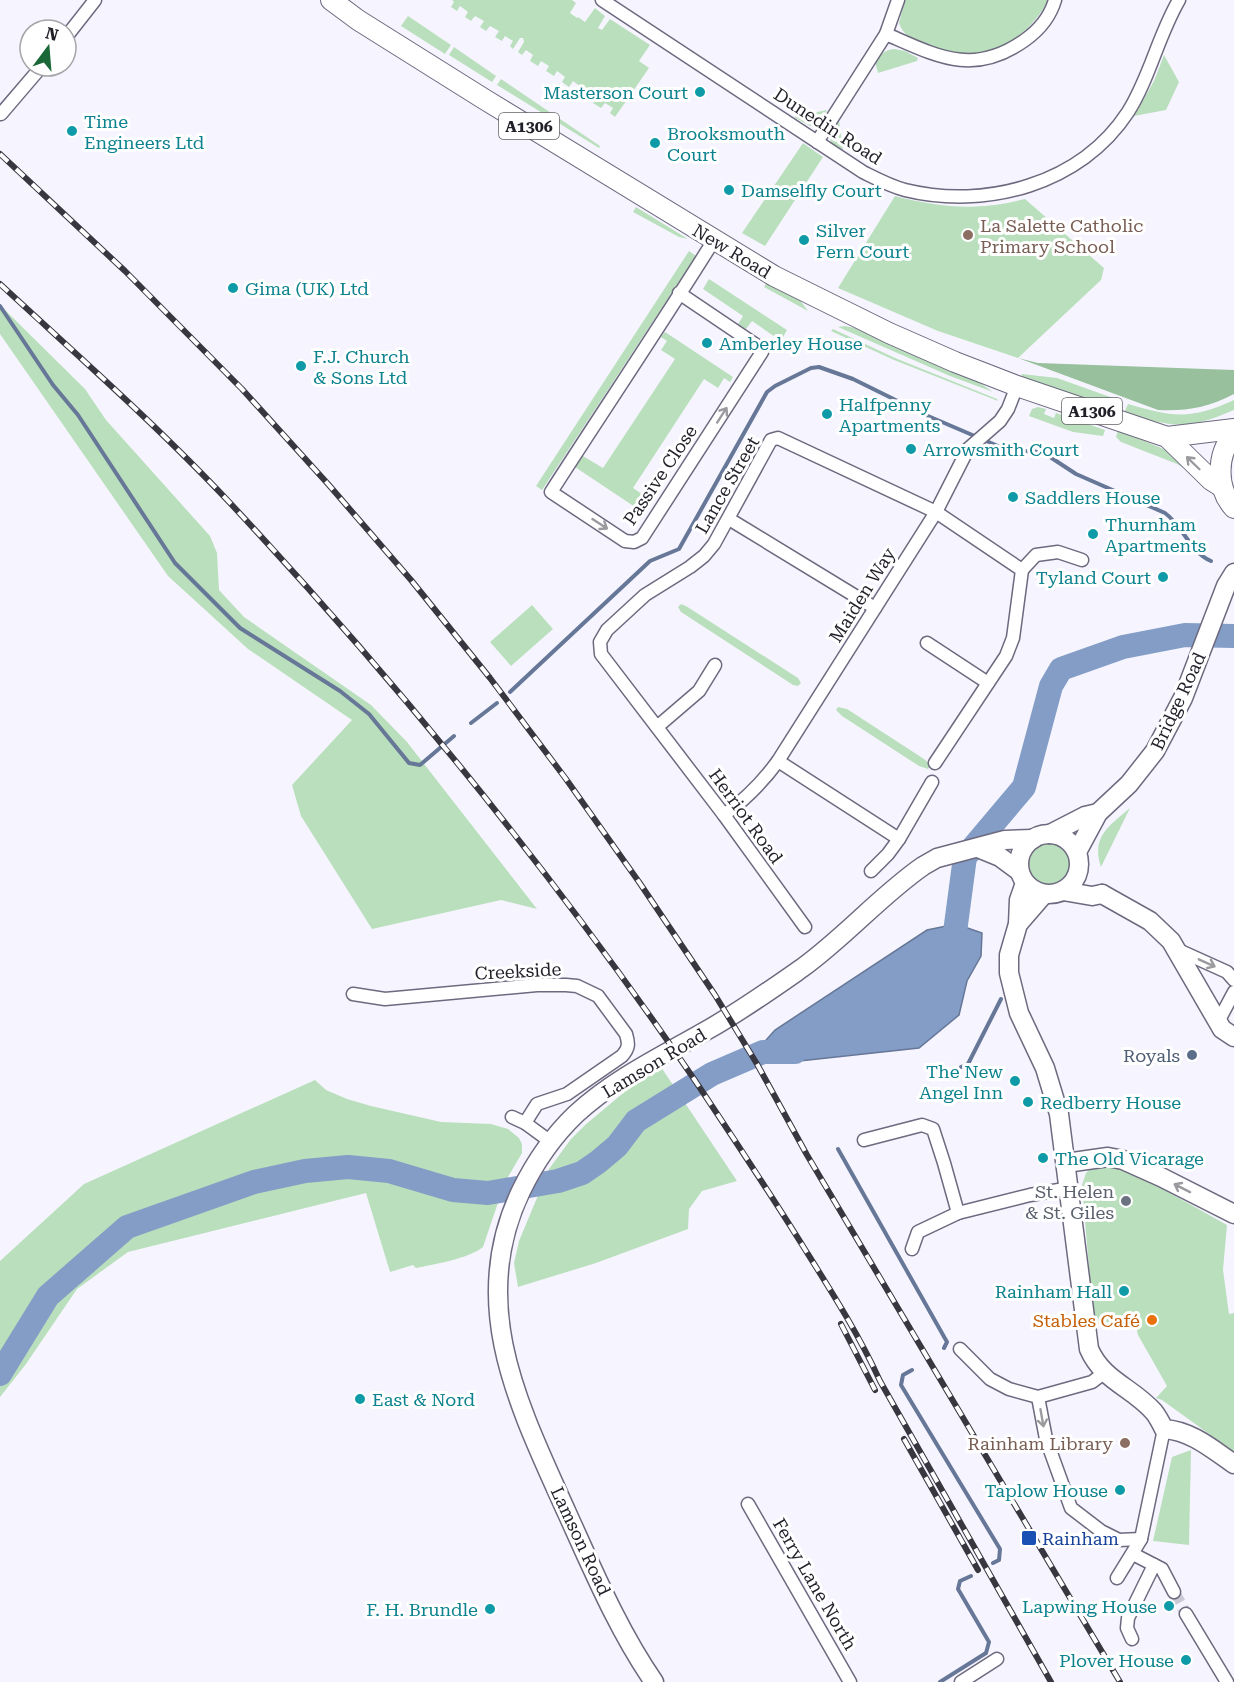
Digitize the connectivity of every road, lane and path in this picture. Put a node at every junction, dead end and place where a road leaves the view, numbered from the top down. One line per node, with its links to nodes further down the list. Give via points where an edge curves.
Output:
1 (95, 0): 7 (street)
2 (331, 0): 12 (main road, New Road / A1306)
3 (602, 0): 11 (street, Dunedin Road)
4 (898, 0): 8 (street)
5 (1055, 0): 8 (street, via 1046,21 1034,33 992,57 968,61 940,57)
6 (1179, 0): 11 (street, Dunedin Road, via 1127,113 1109,135 1068,168 1026,188 974,196 905,190 863,172)
7 (78, 22)
8 (886, 33): 11 (street)
9 (32, 78): 10 (street)
10 (1, 114)
11 (817, 142)
12 (714, 240): 13 (street, Passive Close); 14 (main road, New Road / A1306, via 774,276 868,323)
13 (679, 293): 13 (street, Passive Close, one-way to 13, via 550,492 625,541 642,538 762,352)
14 (1017, 386): 17 (main road, New Road / A1306); 19 (street, Maiden Way, via 1000,421 969,448)
15 (1234, 429): 17 (main road, New Road / A1306)
16 (1234, 434): 18 (main road, via 1222,455 1220,471)
17 (1167, 437): 18 (main road, New Road / A1306, one-way to 17)
18 (1230, 504)
19 (936, 512): 20 (street, Lance Street, via 778,438 771,440); 22 (street, Lance Street); 24 (street, Maiden Way)
20 (729, 519): 24 (street); 28 (street, Lance Street, via 704,556 645,595 607,630 600,642 601,654)
21 (1082, 560): 22 (street, via 1058,552 1036,555)
22 (1022, 570): 27 (street, via 1013,638)
23 (1234, 573): 32 (street, Bridge Road, via 1183,698 1155,751 1130,784)
24 (875, 608): 29 (street, Maiden Way)
25 (927, 643): 27 (street)
26 (715, 665): 28 (street, via 699,691)
27 (988, 682): 30 (street)
28 (657, 727): 33 (street, Herriot Road)
29 (778, 761): 33 (street, Maiden Way, via 761,784); 35 (street)
30 (935, 763)
31 (932, 782): 35 (street)
32 (1098, 813): 34 (street, Bridge Road); 37 (street, Bridge Road)
33 (724, 815): 44 (street, Herriot Road)
34 (1041, 836): 36 (street, Lamson Road); 37 (street, via 1066,839); 39 (street, via 1021,853)
35 (899, 840): 38 (street)
36 (978, 848): 39 (street, via 1000,857); 54 (street, Lamson Road, via 944,856 914,872 802,968 719,1023 621,1079 577,1114)
37 (1078, 859): 40 (street, Bridge Road, via 1075,880); 42 (street)
38 (871, 871)
39 (1022, 877): 41 (street); 43 (street)
40 (1063, 891): 41 (street); 42 (street)
41 (1044, 894): 43 (street)
42 (1102, 894): 45 (street, via 1149,921)
43 (1018, 924): 55 (street, via 1009,973 1019,1013 1045,1068 1059,1114)
44 (805, 927)
45 (1176, 949): 46 (street, one-way to 46, via 1227,972); 49 (street)
46 (1234, 980)
47 (1234, 992): 49 (street)
48 (353, 994): 52 (street, Creekside, via 385,999 566,985 598,996 626,1034 627,1051 567,1094 537,1104)
49 (1218, 1022): 50 (street)
50 (1234, 1037)
51 (512, 1117): 52 (street)
52 (525, 1123): 54 (street)
53 (864, 1140): 57 (street, via 922,1125 933,1129)
54 (551, 1142): 74 (street, Lamson Road, via 511,1212 500,1258 497,1302 502,1343 516,1393 600,1586 638,1660)
55 (1066, 1163): 56 (street); 58 (street, one-way to 55, via 1123,1160 1108,1157)
56 (1070, 1188): 57 (street); 61 (street, via 1089,1348)
57 (958, 1213): 59 (street, via 918,1232)
58 (1234, 1214)
59 (912, 1249)
60 (960, 1349): 62 (street, via 990,1379 1009,1389)
61 (1104, 1373): 62 (street, via 1092,1382); 63 (street, via 1154,1412)
62 (1038, 1396): 66 (street, one-way to 66, via 1046,1439 1071,1508 1119,1540)
63 (1164, 1429): 64 (street, via 1190,1435); 66 (street)
64 (1234, 1464)
65 (748, 1504): 75 (street, Ferry Lane North)
66 (1141, 1539): 67 (street)
67 (1133, 1554): 68 (street); 69 (street)
68 (1154, 1565): 70 (street, via 1162,1569); 72 (street, via 1128,1618)
69 (1117, 1578)
70 (1174, 1592)
71 (1186, 1614): 77 (street)
72 (1132, 1639)
73 (997, 1659): 76 (street)
74 (654, 1682)
75 (850, 1682)
76 (961, 1682)
77 (1227, 1682)

